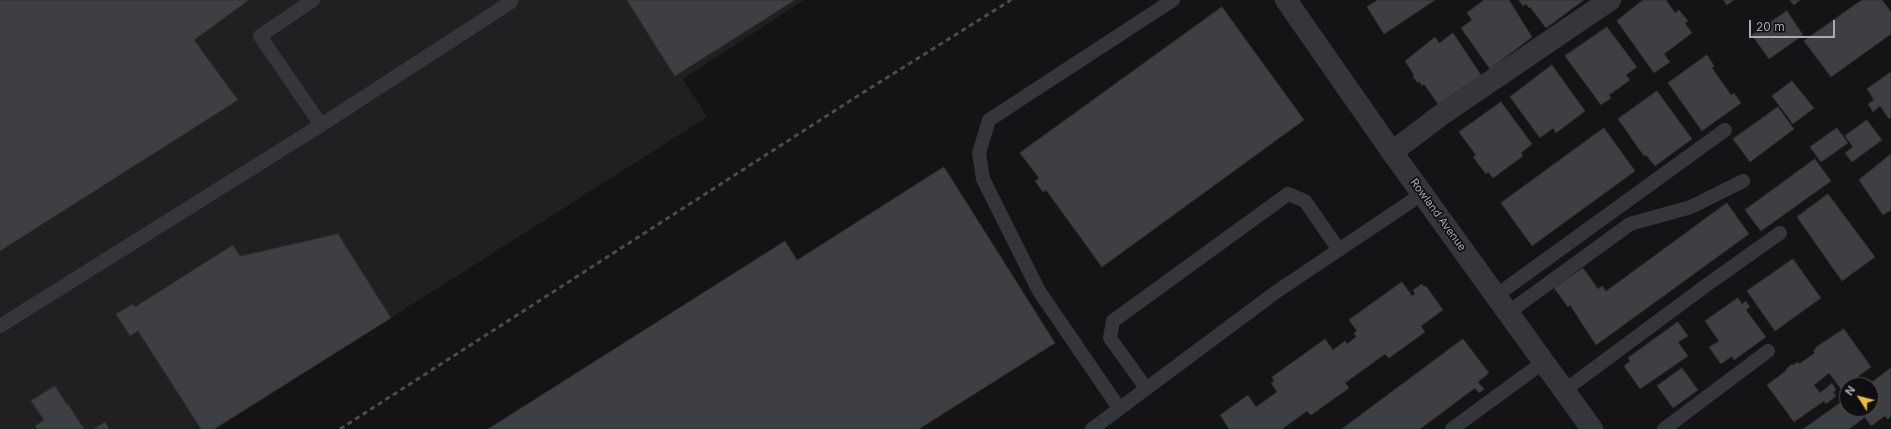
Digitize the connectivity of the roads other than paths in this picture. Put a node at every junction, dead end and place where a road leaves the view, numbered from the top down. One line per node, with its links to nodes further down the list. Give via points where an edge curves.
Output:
1 (313, 0): 6 (lane, via 260,36)
2 (1173, 0): 19 (lane, via 989,120 979,153 983,179 1040,291)
3 (1286, 0): 8 (street, Rowland Avenue)
4 (1610, 0): 8 (street)
5 (511, 2): 6 (lane)
6 (321, 126): 14 (lane)
7 (1725, 130): 13 (lane)
8 (1392, 152): 10 (street, Rowland Avenue)
9 (1743, 181): 13 (lane, via 1691,207 1630,224)
10 (1422, 194): 12 (lane); 13 (street, Rowland Avenue)
11 (1780, 233): 18 (lane)
12 (1338, 250): 17 (lane, via 1276,292); 17 (lane, via 1306,200 1288,194 1113,322 1110,338)
13 (1503, 304): 16 (street, Rowland Avenue)
14 (0, 326)
15 (1768, 351): 23 (lane)
16 (1544, 361): 18 (street, Rowland Avenue); 21 (lane)
17 (1146, 388): 19 (lane)
18 (1565, 390): 22 (street, Rowland Avenue)
19 (1119, 408): 20 (lane)
20 (1092, 429)
21 (1452, 429)
22 (1592, 429)
23 (1664, 429)

